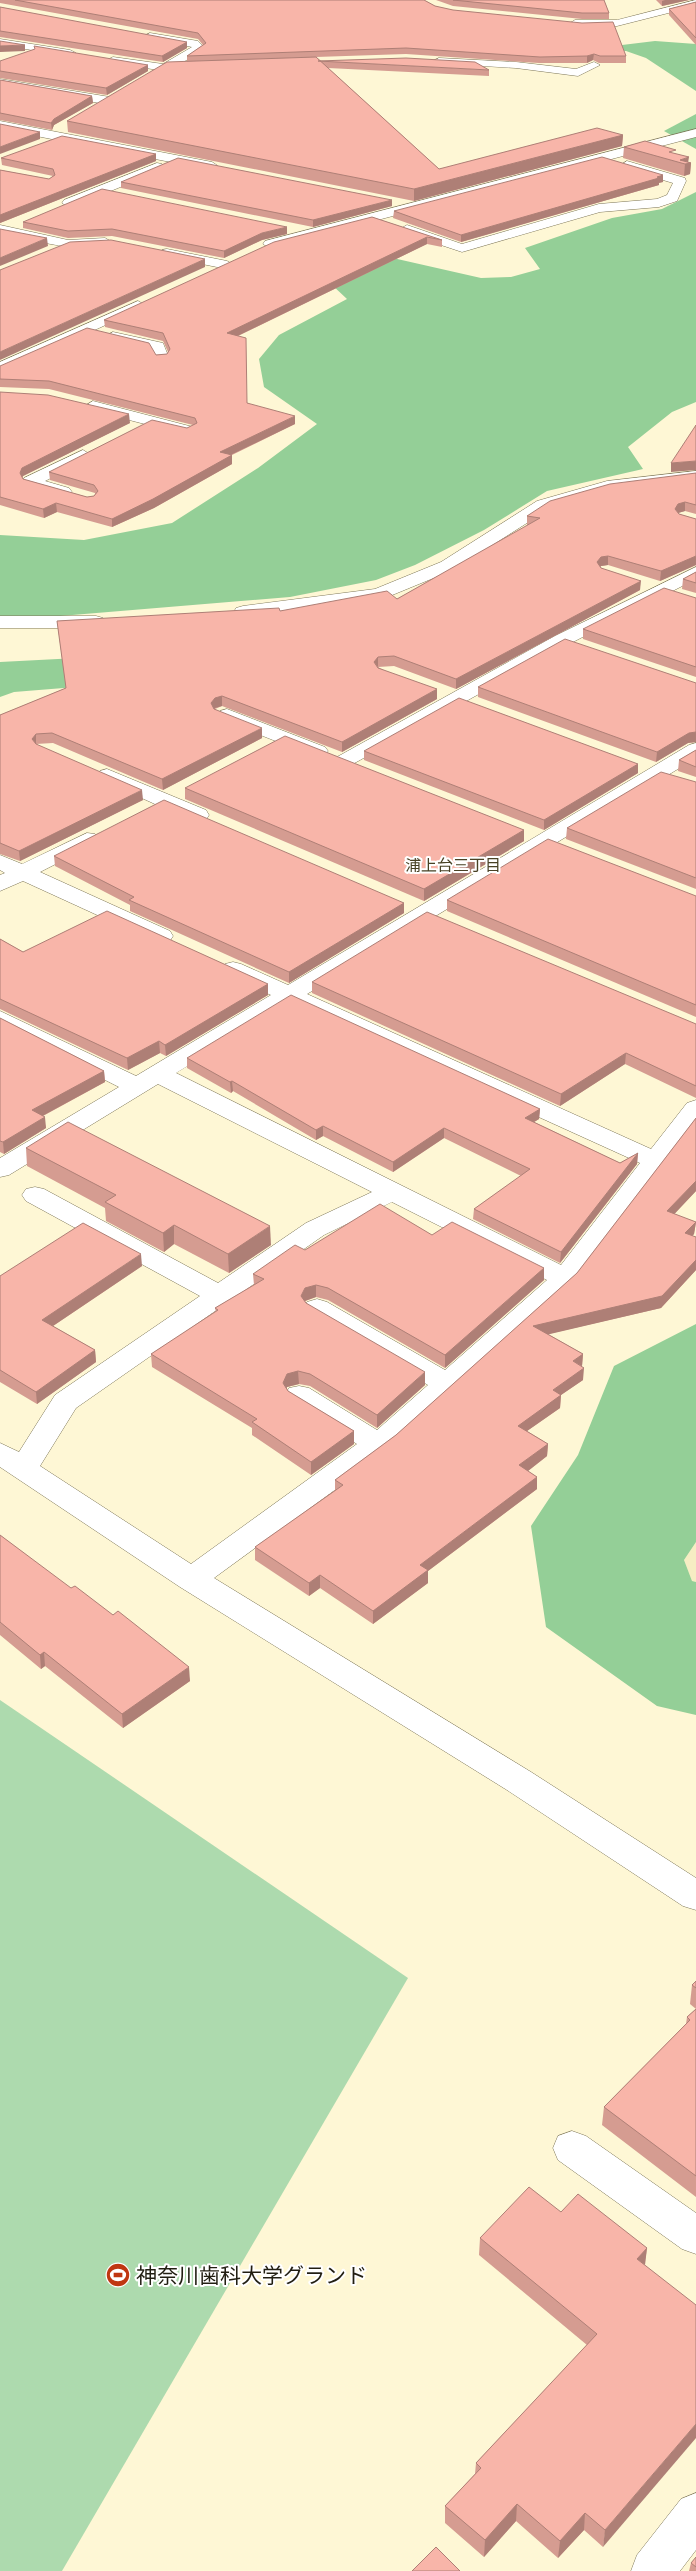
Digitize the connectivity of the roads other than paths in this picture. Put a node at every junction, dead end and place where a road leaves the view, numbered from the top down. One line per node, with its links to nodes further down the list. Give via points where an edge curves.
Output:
1 (696, 3): 3 (street, via 617,24)
2 (563, 22): 3 (street)
3 (582, 24): 5 (street)
4 (136, 33): 12 (street, via 194,43 199,48)
5 (568, 33)
6 (0, 42): 7 (street)
7 (78, 54)
8 (97, 57): 12 (street)
9 (426, 60): 10 (street, via 516,64 578,73)
10 (594, 65)
11 (210, 67): 12 (street)
12 (165, 68): 13 (street)
13 (151, 76)
14 (0, 82): 16 (street)
15 (122, 94): 16 (street)
16 (110, 102): 17 (street)
17 (93, 111)
18 (0, 125): 21 (street)
19 (68, 125): 21 (street, via 60,130)
20 (696, 133): 23 (street)
21 (61, 137): 22 (street); 24 (street)
22 (35, 147)
23 (602, 157): 29 (street); 31 (street, via 680,180 672,198 659,203 599,208 462,248)
24 (176, 159): 25 (street); 26 (street)
25 (224, 168)
26 (101, 190): 27 (street); 30 (street)
27 (130, 196)
28 (387, 200): 29 (street)
29 (415, 206): 31 (street)
30 (57, 208)
31 (371, 218): 35 (street)
32 (21, 222): 34 (street)
33 (282, 227): 35 (street)
34 (1, 230): 36 (street)
35 (311, 232): 38 (street)
36 (68, 244): 37 (street); 40 (street)
37 (122, 244)
38 (260, 249)
39 (150, 250): 42 (street)
40 (43, 254)
41 (243, 257): 42 (street)
42 (227, 265): 43 (street)
43 (201, 277)
44 (148, 300): 45 (street)
45 (85, 329): 46 (street, via 158,346); 47 (street)
46 (160, 358)
47 (0, 368)
48 (76, 402): 49 (street)
49 (151, 420): 50 (street); 51 (street)
50 (188, 430)
51 (125, 434)
52 (99, 447): 54 (street, via 30,482)
53 (696, 476): 59 (street, via 607,486 543,505 447,566 379,594)
54 (80, 497)
55 (696, 572): 57 (street)
56 (634, 581): 57 (street)
57 (661, 590): 58 (street); 62 (street)
58 (687, 598)
59 (224, 614)
60 (110, 621): 61 (street)
61 (0, 622)
62 (562, 640): 63 (street); 65 (street)
63 (588, 650)
64 (432, 688): 65 (street)
65 (459, 698): 66 (street); 71 (street)
66 (486, 708)
67 (223, 714): 68 (street)
68 (284, 738): 70 (street); 71 (street)
69 (696, 748): 75 (street)
70 (258, 751)
71 (344, 761): 74 (street)
72 (630, 762): 75 (street)
73 (90, 768): 78 (street)
74 (372, 771)
75 (657, 772): 76 (street); 83 (street)
76 (680, 780)
77 (189, 786): 78 (street)
78 (164, 800): 79 (street); 80 (street)
79 (137, 813)
80 (218, 823)
81 (519, 828): 83 (street)
82 (102, 832): 86 (street)
83 (546, 839): 84 (street); 89 (street)
84 (573, 850)
85 (0, 862): 86 (street)
86 (23, 872): 87 (street); 91 (street)
87 (0, 884)
88 (398, 901): 89 (street)
89 (425, 912): 90 (street); 93 (street)
90 (452, 924)
91 (183, 946)
92 (210, 958): 93 (street)
93 (290, 994): 95 (street); 97 (street)
94 (0, 1018): 95 (street)
95 (147, 1080): 98 (street); 99 (street)
96 (696, 1108): 97 (street)
97 (654, 1160): 101 (street)
98 (0, 1169)
99 (390, 1193): 101 (street); 102 (street, via 315,1229)
100 (35, 1195): 102 (street)
101 (565, 1278): 104 (street)
102 (219, 1295): 107 (street, via 65,1402)
103 (317, 1308): 104 (street)
104 (447, 1383): 106 (street)
105 (299, 1395): 106 (street)
106 (378, 1444): 108 (street)
107 (12, 1460): 108 (street)
108 (191, 1579): 109 (street, via 520,1781)
109 (696, 1896)
110 (572, 2148): 111 (street)
111 (696, 2236)
112 (696, 2514): 113 (street)
113 (653, 2571)

